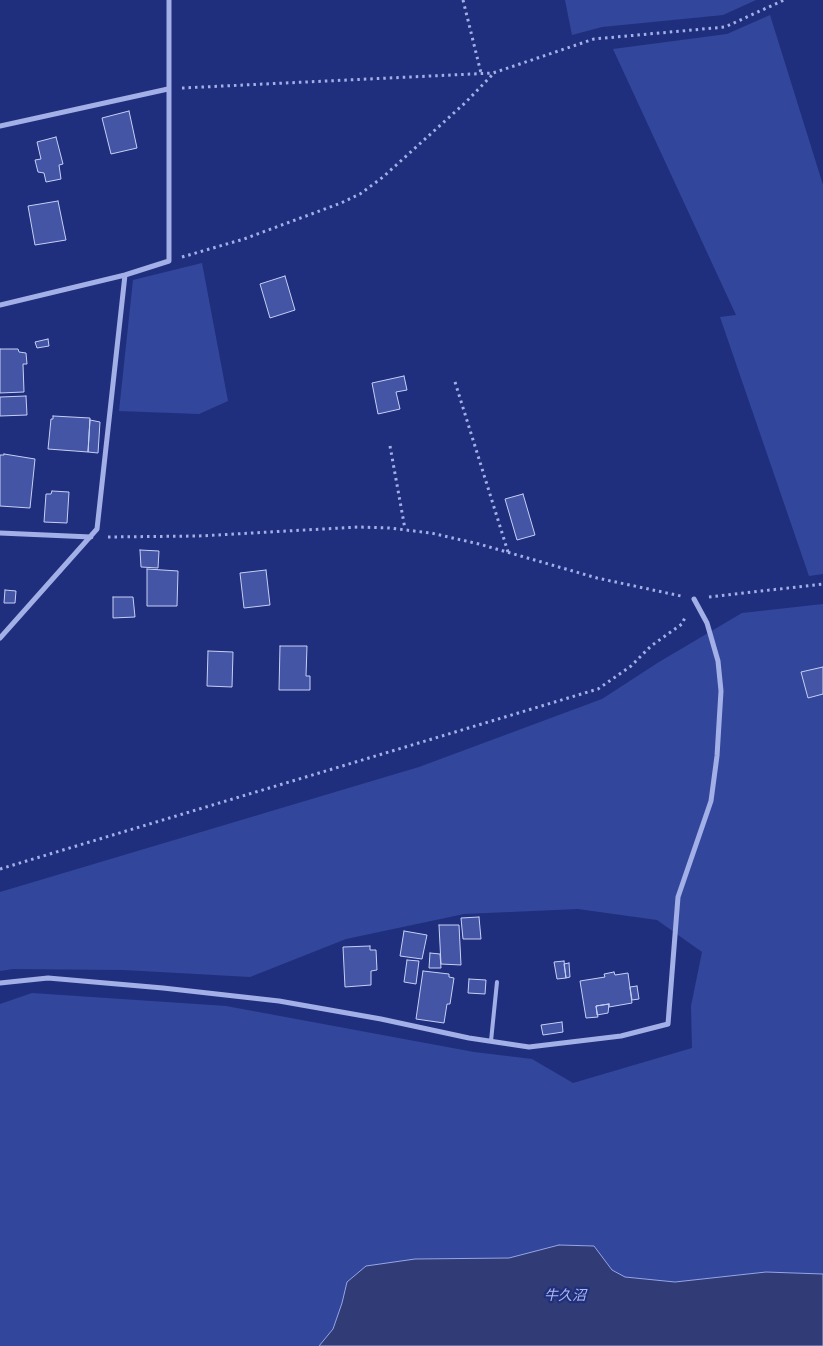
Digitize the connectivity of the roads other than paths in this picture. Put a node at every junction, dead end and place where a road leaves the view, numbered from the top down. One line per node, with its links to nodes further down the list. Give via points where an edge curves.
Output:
1 (169, 0): 2 (street)
2 (168, 89): 3 (street); 4 (street, via 169,261)
3 (0, 126)
4 (125, 275): 5 (street); 7 (street, via 97,529)
5 (0, 306)
6 (0, 533): 7 (street)
7 (91, 537): 9 (street)
8 (694, 599): 12 (street, via 707,623 718,661 722,691 711,801 678,897 668,1024 620,1036 529,1047)
9 (0, 638)
10 (498, 982): 12 (lane)
11 (0, 983): 12 (street, via 48,978 279,1001)
12 (491, 1041)

